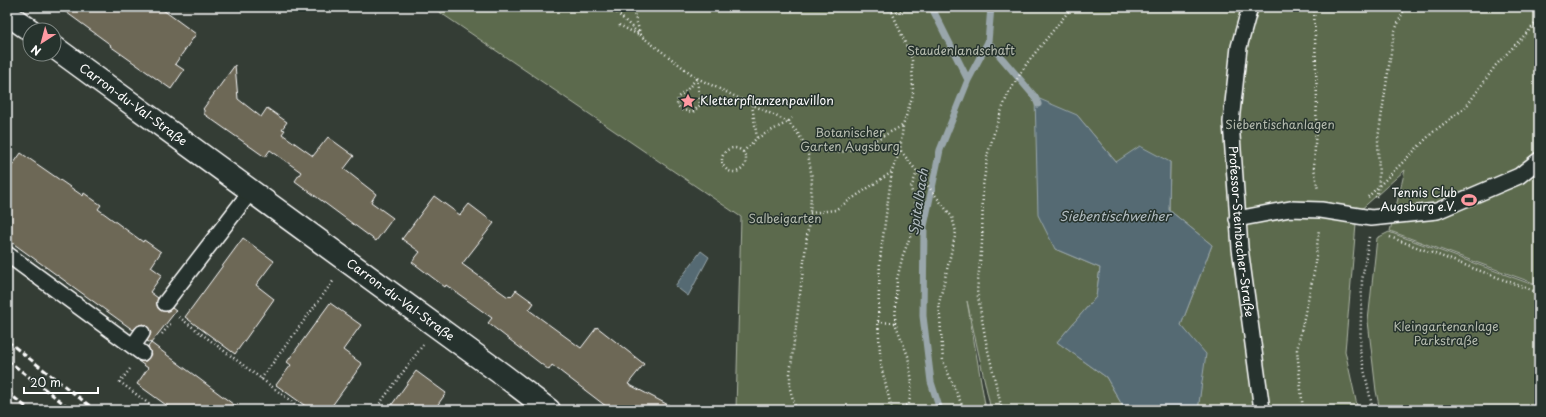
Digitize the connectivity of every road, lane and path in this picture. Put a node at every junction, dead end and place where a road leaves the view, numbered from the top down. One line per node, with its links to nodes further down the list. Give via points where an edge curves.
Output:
1 (611, 7): 14 (path)
2 (632, 7): 14 (path)
3 (886, 7): 9 (path)
4 (911, 7): 9 (path)
5 (1075, 7): 54 (path, via 1068,12 1027,63 1008,94 988,153 983,186 982,243 977,291)
6 (1250, 7): 34 (lane, Professor-Steinbacher-Straße, via 1239,47 1231,122)
7 (1314, 7): 30 (path, via 1317,100 1314,168)
8 (1405, 7): 28 (path, via 1394,33 1378,138)
9 (892, 12): 20 (path, via 912,59 913,94)
10 (7, 14): 12 (street)
11 (1539, 20): 28 (path, via 1496,65 1466,107 1433,132)
12 (22, 24)
13 (619, 25): 14 (path)
14 (641, 36): 16 (path)
15 (62, 53): 29 (street, Carron-du-Val-Straße)
16 (697, 78): 16 (path, via 700,105 693,112 682,110 678,105 678,97); 17 (path)
17 (752, 105): 19 (path); 21 (path)
18 (792, 118): 19 (path)
19 (788, 122): 21 (path); 22 (path)
20 (902, 126): 22 (path, via 862,147 837,153); 23 (path)
21 (757, 138): 24 (path)
22 (807, 148): 31 (path, via 812,178)
23 (900, 151): 26 (path); 27 (path)
24 (743, 152): 24 (path, via 735,148 727,150 722,156 724,168 734,173 742,170 746,163)
25 (1539, 160): 33 (lane, via 1519,176 1436,211)
26 (892, 171): 31 (path, via 835,210); 41 (path, via 880,259)
27 (917, 172): 42 (path, via 910,188 918,217 903,255 898,279); 53 (path, via 952,217 956,232 939,303 943,362)
28 (1379, 186): 32 (path); 33 (path)
29 (251, 191): 37 (street, Carron-du-Val-Straße); 39 (lane)
30 (1321, 210): 32 (lane); 34 (lane, via 1290,209); 56 (path, via 1314,272 1297,350)
31 (810, 213): 51 (path, via 790,374 790,389)
32 (1352, 214): 33 (lane)
33 (1371, 218): 57 (path, via 1362,281 1360,350)
34 (1237, 219): 55 (lane, Professor-Steinbacher-Straße)
35 (1383, 235): 38 (path)
36 (7, 254): 45 (lane)
37 (348, 261): 43 (street, Carron-du-Val-Straße); 46 (path)
38 (1539, 293)
39 (166, 304)
40 (177, 316): 46 (path)
41 (878, 322): 42 (path); 52 (path, via 881,366)
42 (896, 323): 52 (path, via 908,356 912,382 909,404)
43 (437, 327): 49 (path); 50 (street, Carron-du-Val-Straße)
44 (142, 333): 45 (lane)
45 (137, 349): 47 (path, via 120,382)
46 (261, 380): 48 (path)
47 (157, 410)
48 (303, 410)
49 (375, 410)
50 (549, 410)
51 (796, 410)
52 (893, 410)
53 (964, 410)
54 (1002, 410)
55 (1262, 410)
56 (1302, 410)
57 (1373, 410)

